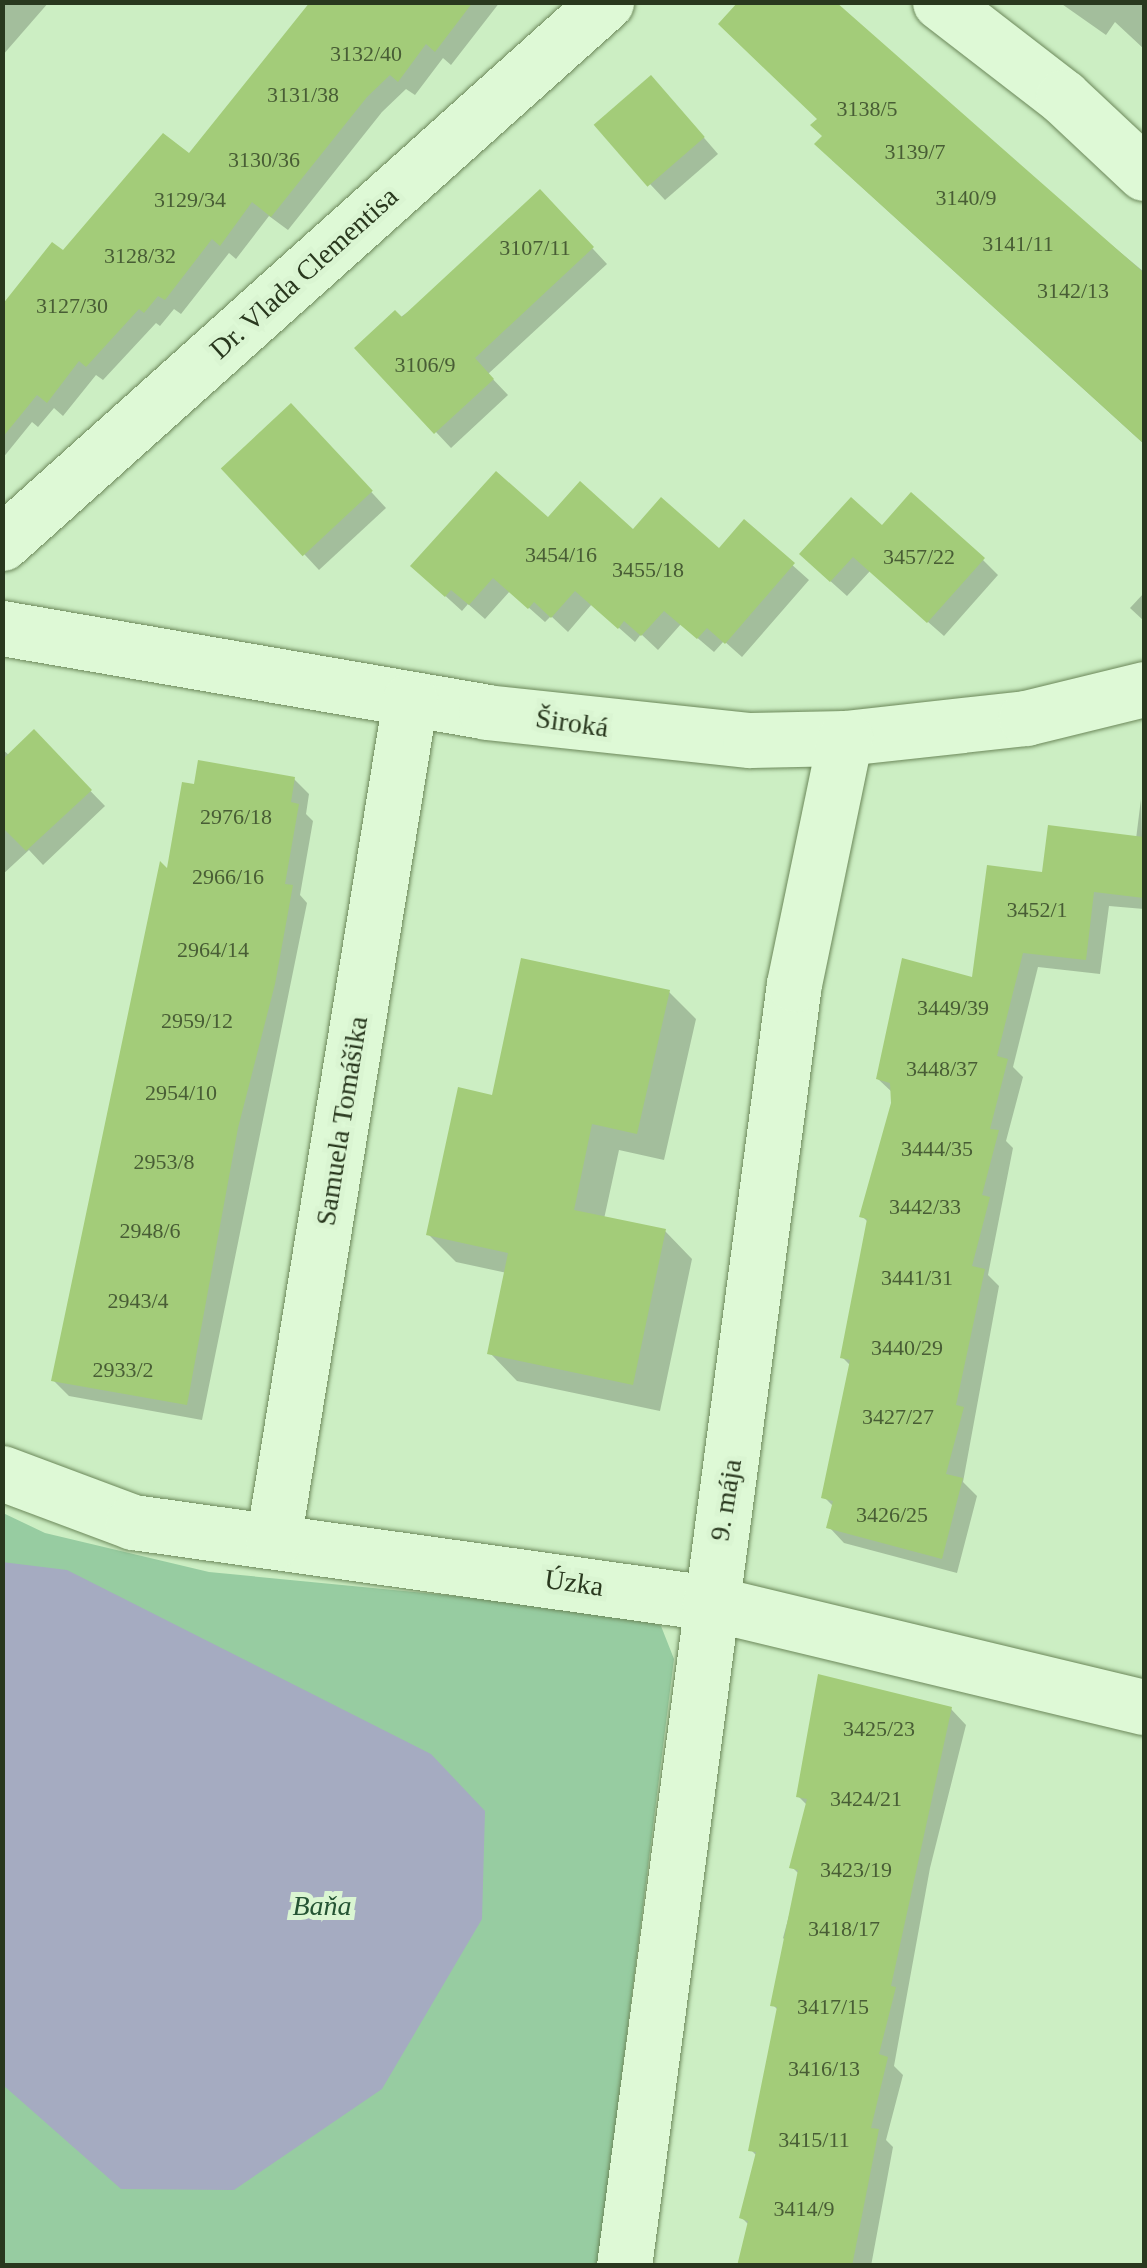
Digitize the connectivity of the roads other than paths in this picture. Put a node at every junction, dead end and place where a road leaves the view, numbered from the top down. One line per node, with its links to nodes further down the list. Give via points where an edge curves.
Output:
1 (606, 2): 4 (street, Dr. Vlada Clementisa)
2 (940, 2): 3 (street, via 1063,97)
3 (1144, 172)
4 (2, 543)
5 (2, 628): 7 (street, Široká)
6 (1144, 689): 8 (street, Široká, via 1026,718)
7 (410, 700): 8 (street, Široká, via 635,732); 10 (street, Samuela Tomášika)
8 (845, 738): 11 (street, 9. mája, via 794,984)
9 (2, 1473): 10 (street, Úzka, via 134,1522)
10 (273, 1541): 11 (street, Úzka)
11 (710, 1603): 12 (street, Úzka); 13 (street, 9. mája)
12 (1144, 1707)
13 (624, 2266)

